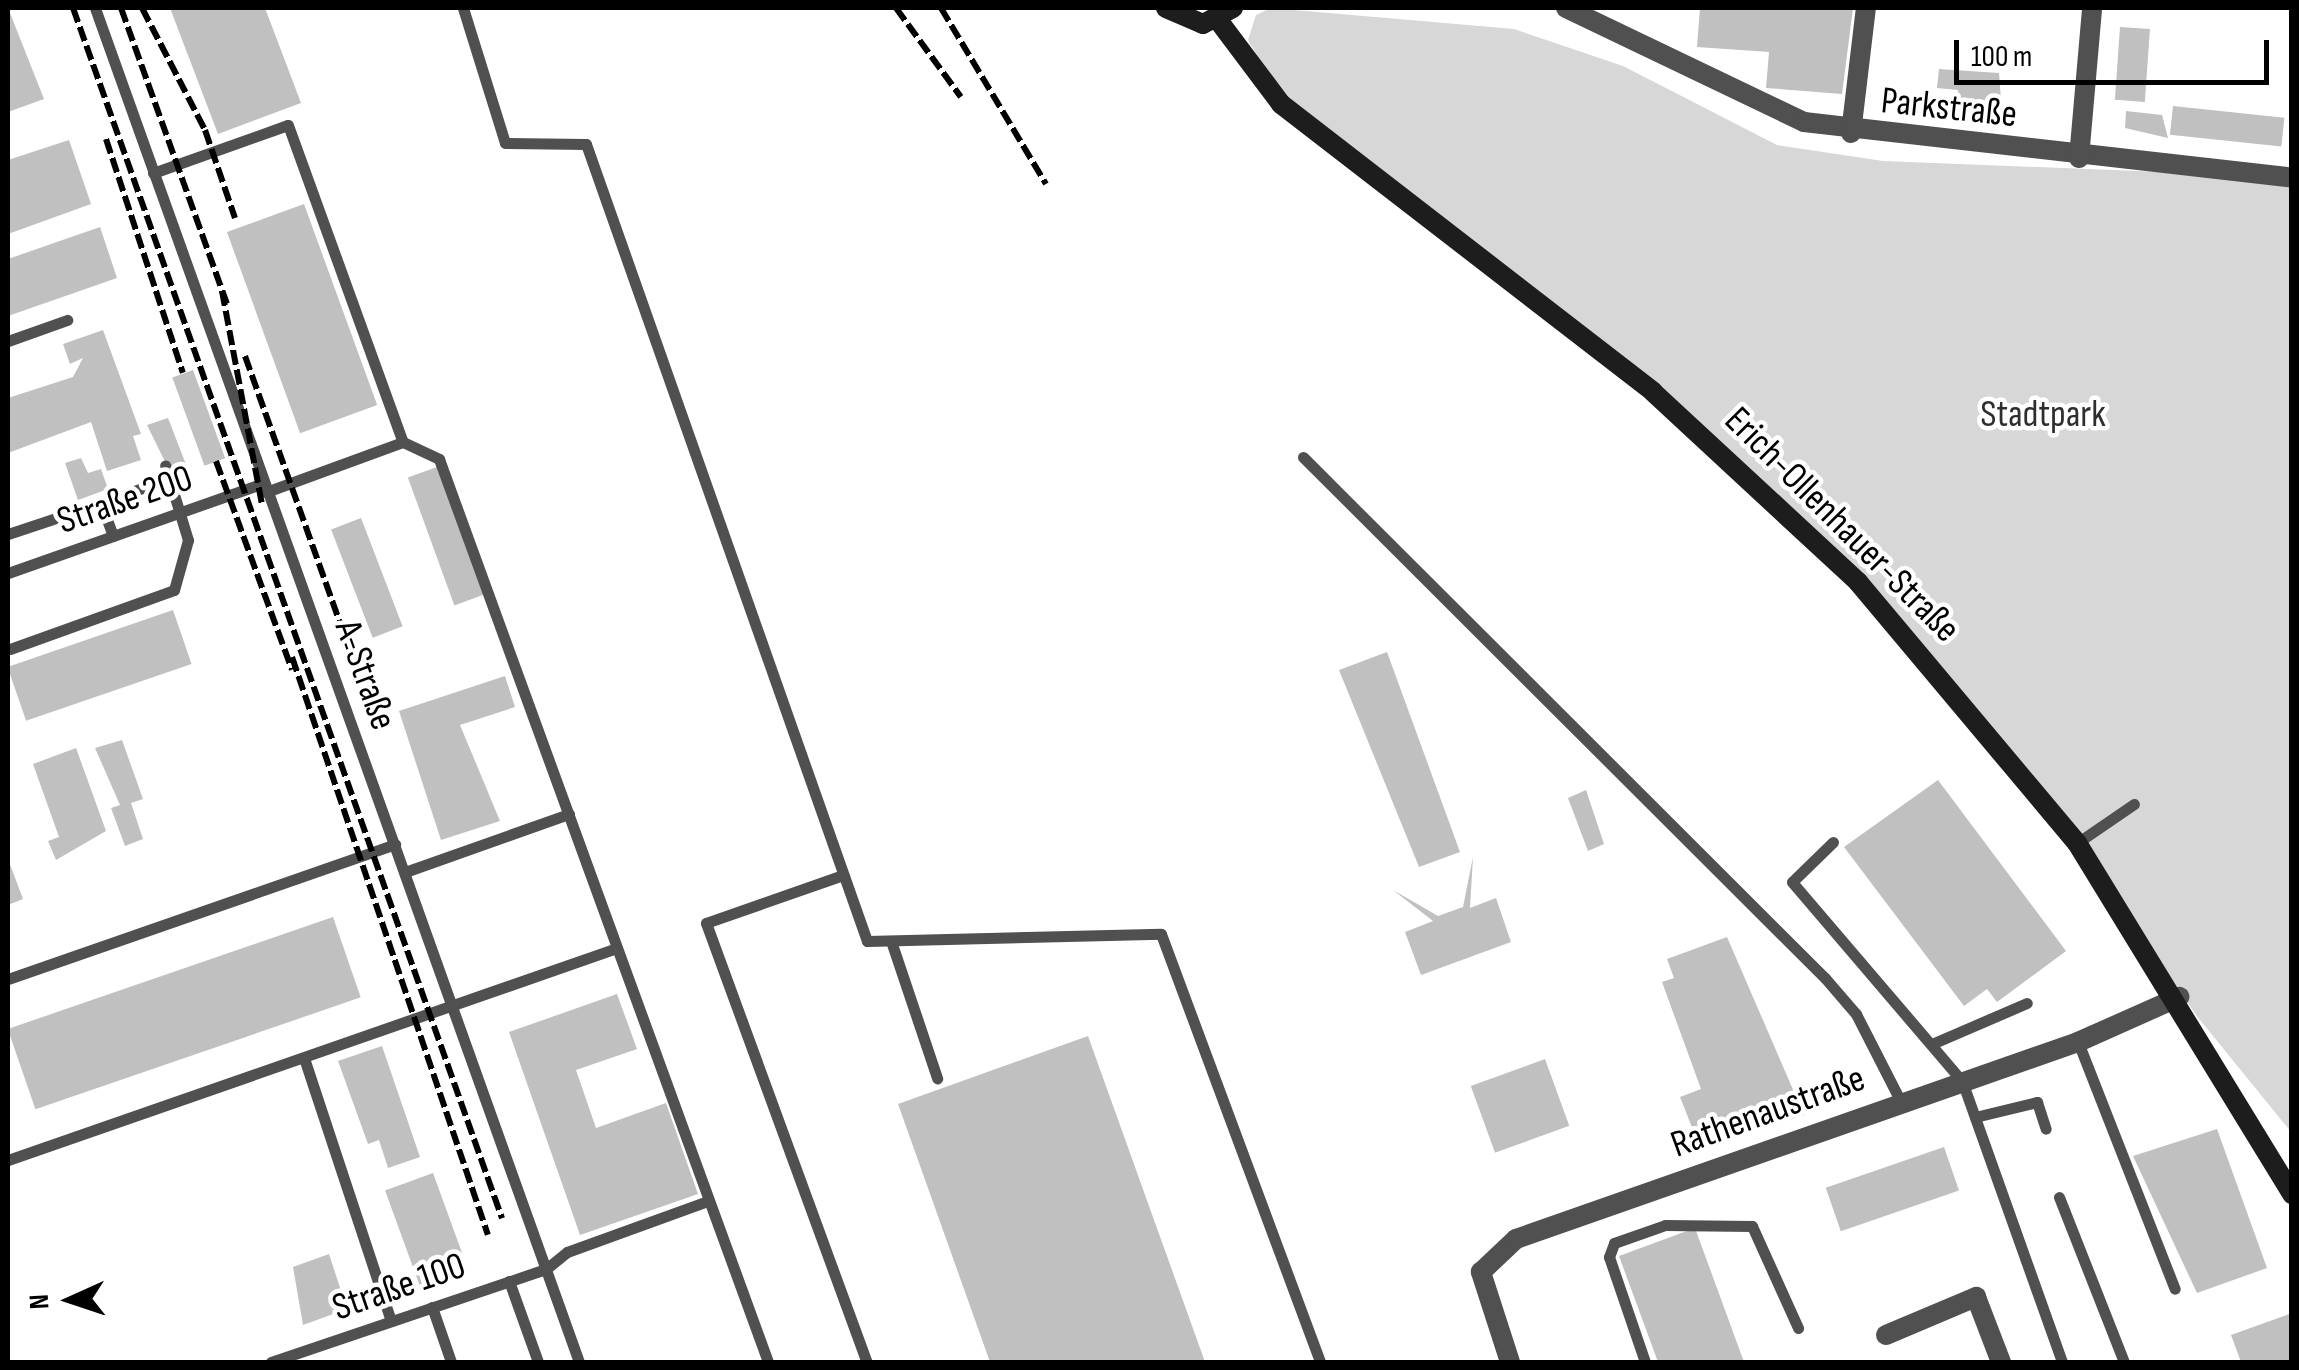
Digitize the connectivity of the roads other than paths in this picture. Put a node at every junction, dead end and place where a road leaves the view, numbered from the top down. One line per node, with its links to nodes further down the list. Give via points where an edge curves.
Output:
1 (95, 8): 10 (lane, A-Straße)
2 (463, 8): 31 (lane, via 505,144 586,144)
3 (1166, 8): 7 (street, via 1188,23)
4 (1566, 8): 8 (street, Parkstraße, via 1761,106)
5 (1866, 8): 8 (street)
6 (2092, 8): 9 (street)
7 (1226, 14): 28 (street, Erich-Ollenhauer-Straße, via 1281,104 1653,392 1824,548 1950,683)
8 (1851, 133): 9 (street, Parkstraße)
9 (2079, 158): 11 (street, Parkstraße)
10 (153, 174): 14 (lane, via 288,124); 18 (lane, A-Straße)
11 (2292, 178)
12 (66, 320): 13 (lane)
13 (8, 341)
14 (403, 442): 18 (lane, Straße 200); 26 (lane, via 439,459)
15 (1303, 457): 43 (lane, via 1825,978 1856,1014)
16 (165, 465): 17 (lane)
17 (170, 478): 19 (lane); 20 (lane)
18 (264, 488): 20 (lane, Straße 200); 29 (lane, A-Straße)
19 (101, 503): 21 (lane); 22 (lane)
20 (182, 512): 22 (lane, Straße 200); 24 (lane, via 188,540 174,590)
21 (8, 534)
22 (112, 536): 23 (lane, Straße 200)
23 (8, 574)
24 (10, 649)
25 (2134, 804): 28 (lane)
26 (569, 814): 30 (lane); 33 (lane)
27 (1833, 842): 39 (lane, via 1792,882)
28 (2077, 843): 35 (street, Erich-Ollenhauer-Straße)
29 (395, 844): 30 (lane, A-Straße); 34 (lane)
30 (405, 872): 37 (lane, A-Straße)
31 (844, 875): 32 (lane, via 866,941); 62 (lane, via 706,923)
32 (890, 941): 41 (lane); 63 (lane, via 1161,934)
33 (614, 949): 37 (lane); 49 (lane)
34 (8, 979)
35 (2179, 997): 38 (street, Rathenaustraße); 47 (street, Erich-Ollenhauer-Straße)
36 (2027, 1003): 39 (lane)
37 (453, 1007): 40 (lane); 50 (lane, A-Straße)
38 (2078, 1042): 42 (street, Rathenaustraße); 52 (lane)
39 (1934, 1043): 42 (lane)
40 (304, 1058): 46 (lane); 54 (lane)
41 (937, 1078)
42 (1962, 1081): 43 (street, Rathenaustraße); 44 (lane)
43 (1901, 1102): 64 (street, Rathenaustraße, via 1493,1252 1481,1281)
44 (1975, 1117): 45 (lane, via 2037,1102); 67 (lane)
45 (2046, 1129)
46 (8, 1160)
47 (2292, 1194)
48 (2058, 1198): 68 (lane)
49 (708, 1201): 50 (lane, Straße 100, via 567,1252); 61 (lane)
50 (546, 1268): 51 (lane, Straße 100); 60 (lane, A-Straße)
51 (509, 1281): 53 (lane, Straße 100); 59 (lane)
52 (2174, 1289)
53 (432, 1308): 54 (lane, Straße 100); 58 (lane)
54 (391, 1321): 57 (lane, Straße 100)
55 (1798, 1328): 65 (lane, via 1752,1226 1665,1225 1614,1243 1609,1257)
56 (1886, 1335): 66 (street, via 1976,1297)
57 (270, 1362)
58 (451, 1362)
59 (538, 1362)
60 (578, 1362)
61 (768, 1362)
62 (867, 1362)
63 (1320, 1362)
64 (1510, 1362)
65 (1645, 1362)
66 (2001, 1362)
67 (2062, 1362)
68 (2124, 1362)

